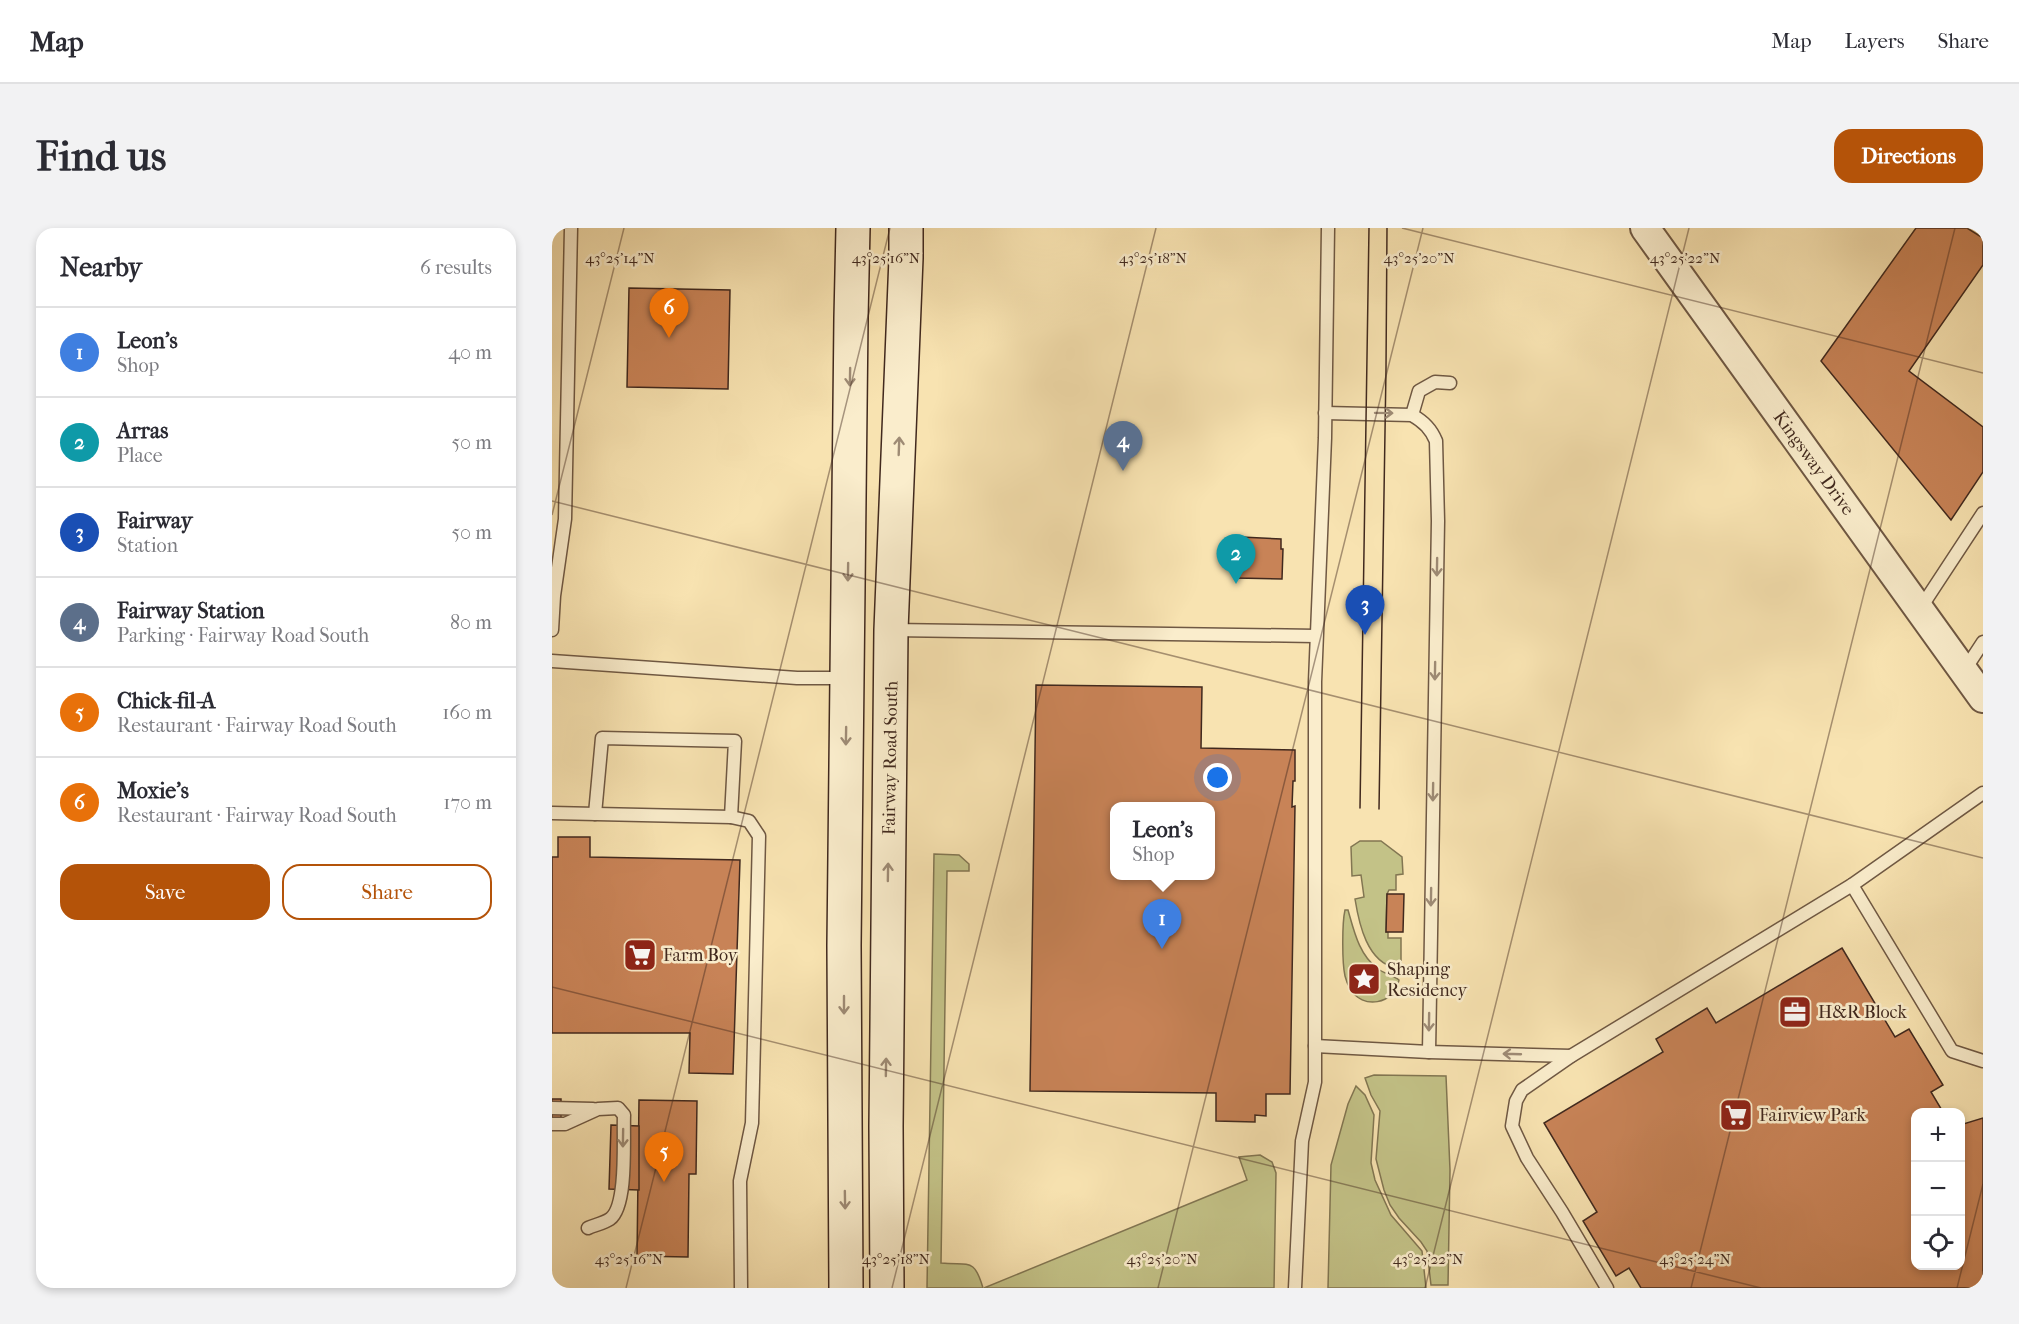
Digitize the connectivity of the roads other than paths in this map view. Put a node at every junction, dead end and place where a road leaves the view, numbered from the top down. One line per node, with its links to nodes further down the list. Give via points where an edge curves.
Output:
1 (571, 228): 11 (lane, via 565,519)
2 (853, 228): 17 (main road, one-way to 17)
3 (906, 228): 12 (main road, Fairway Road South, one-way to 3)
4 (1328, 228): 7 (lane)
5 (1645, 228): 10 (street, Kingsway Drive)
6 (1449, 383): 8 (lane, via 1435,382 1419,391)
7 (1325, 413): 8 (lane, one-way to 8); 13 (lane)
8 (1412, 415): 25 (lane, one-way to 25, via 1432,431 1438,452)
9 (1983, 513): 10 (lane)
10 (1919, 610): 16 (street, Kingsway Drive)
11 (552, 630)
12 (891, 630): 13 (lane); 35 (main road, Fairway Road South, one-way to 12)
13 (1316, 636): 24 (lane)
14 (1983, 642): 16 (lane)
15 (552, 661): 17 (lane)
16 (1964, 671): 18 (street, Kingsway Drive)
17 (847, 678): 34 (main road, one-way to 34)
18 (1983, 698)
19 (1983, 793): 23 (lane)
20 (552, 813): 21 (lane)
21 (595, 814): 22 (lane); 22 (lane, via 602,738 702,740 735,741)
22 (730, 817): 33 (lane, via 749,821 759,836 752,1123 740,1181)
23 (1852, 885): 26 (lane); 27 (lane, via 1952,1051)
24 (1315, 1046): 25 (lane); 36 (lane, via 1315,1082 1302,1141)
25 (1429, 1052): 26 (lane, one-way to 25)
26 (1571, 1056): 32 (lane, via 1522,1090 1512,1126)
27 (1983, 1061)
28 (552, 1108): 29 (lane)
29 (598, 1109): 30 (lane, via 565,1124); 31 (lane, one-way to 31, via 618,1108 624,1115 623,1190 611,1219)
30 (552, 1124)
31 (588, 1228)
32 (1603, 1287)
33 (741, 1288)
34 (846, 1288)
35 (887, 1288)
36 (1295, 1288)

